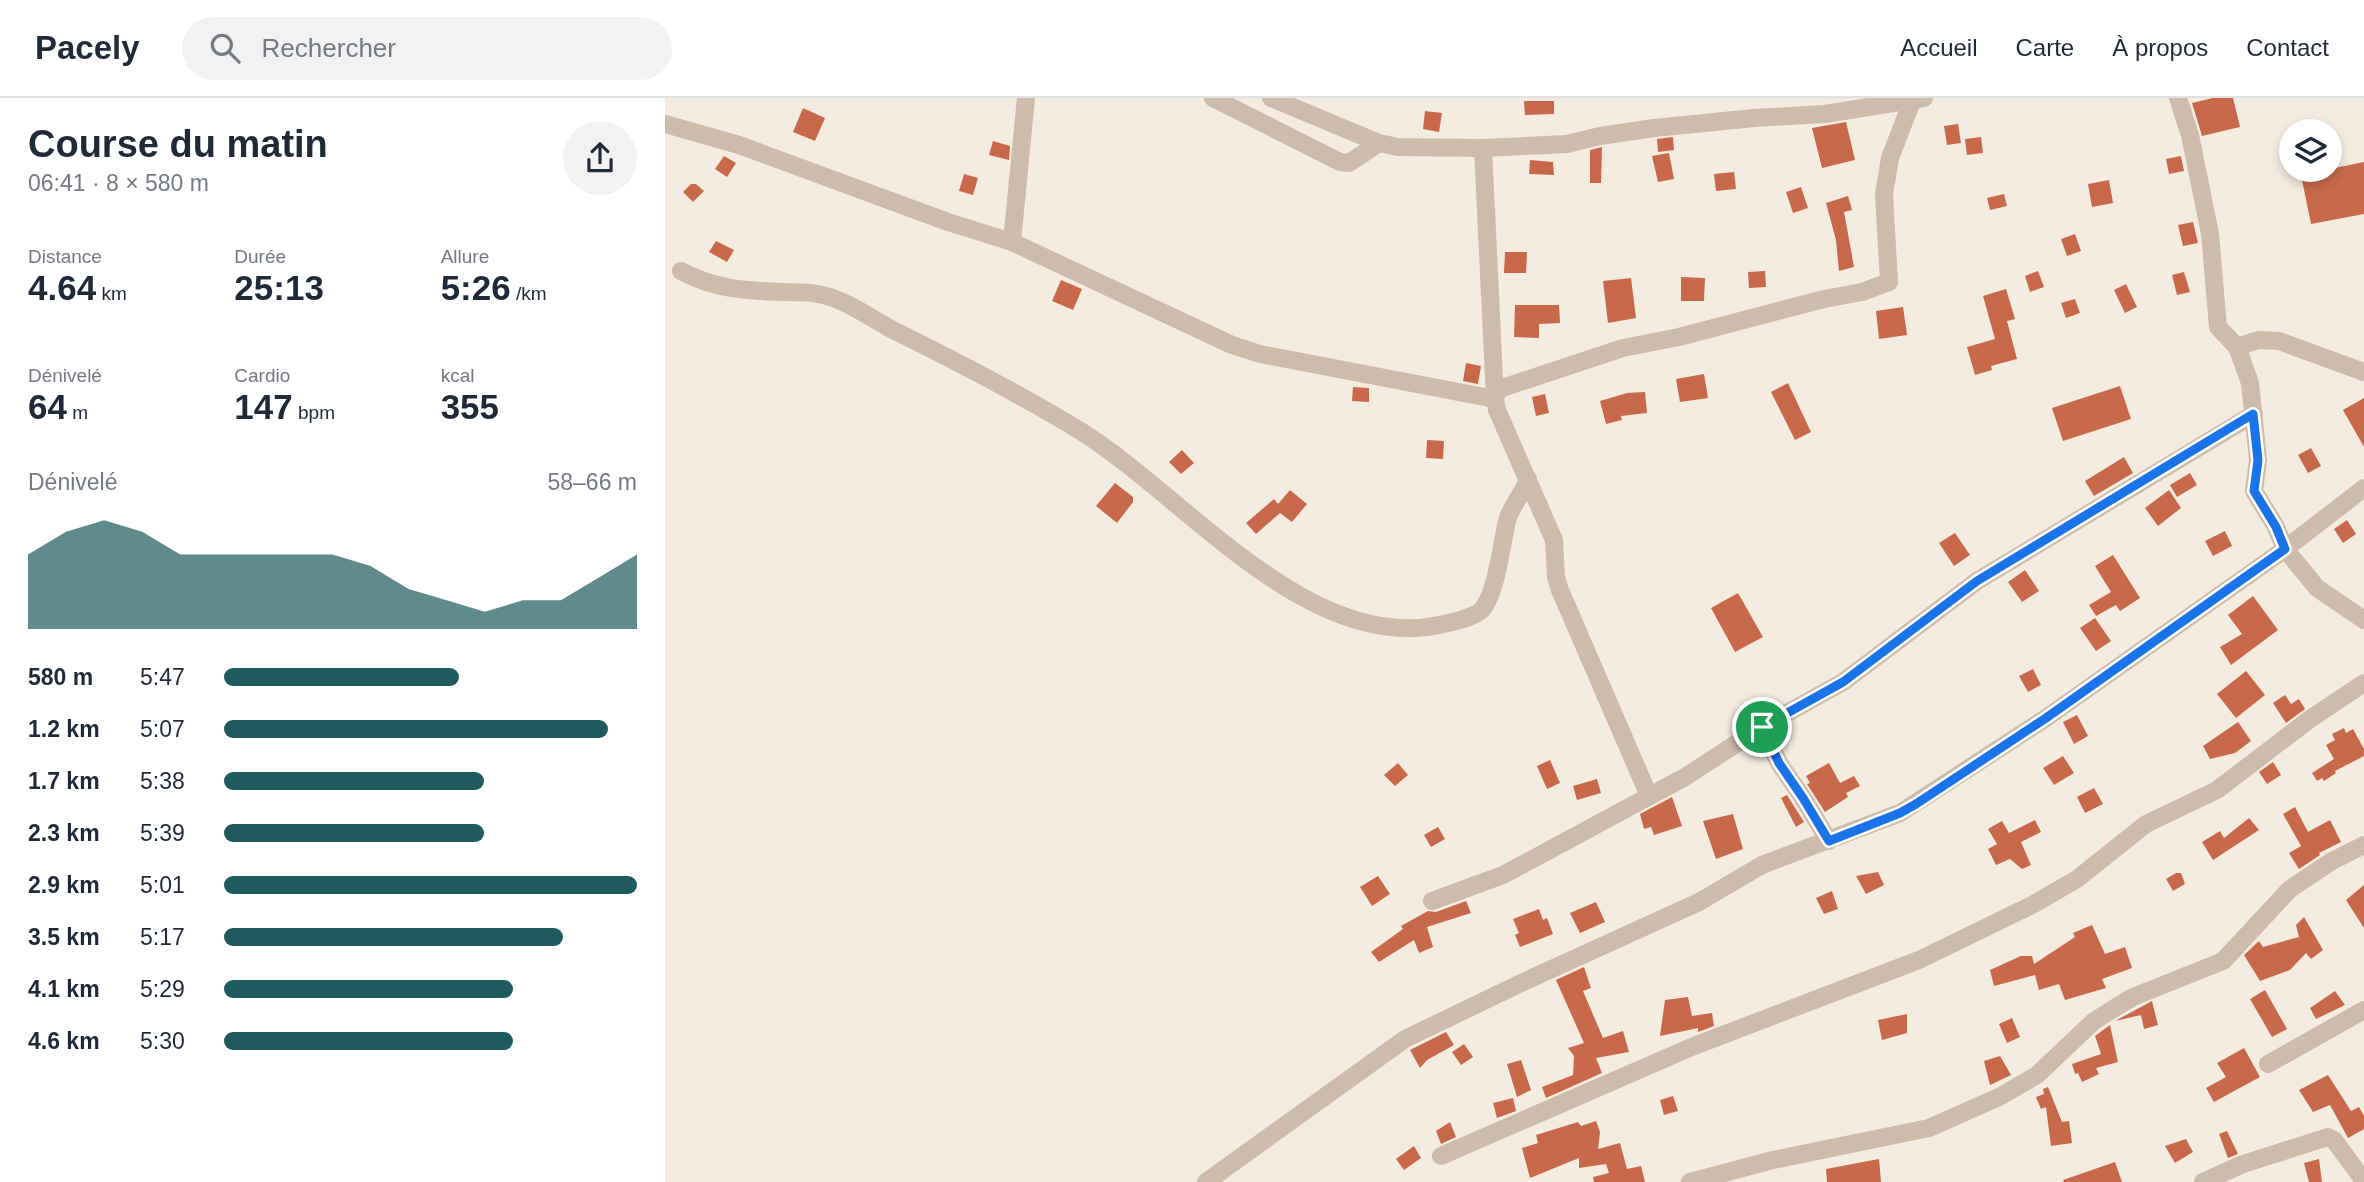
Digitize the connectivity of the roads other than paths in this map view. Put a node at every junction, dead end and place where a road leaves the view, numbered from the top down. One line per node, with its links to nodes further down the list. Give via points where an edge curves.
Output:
1 (1026, 98): 9 (street)
2 (1213, 98): 7 (street, via 1340,162 1349,163)
3 (1271, 98): 7 (street)
4 (2178, 98): 11 (street, via 2210,234 2218,327)
5 (1918, 99): 8 (street, via 1825,114 1654,128 1567,144); 13 (street, via 1890,158 1884,194 1889,282 1623,348 1501,388)
6 (665, 124): 9 (street, via 739,145)
7 (1379, 143): 8 (street)
8 (1483, 148): 13 (street)
9 (1012, 242): 13 (street, via 1232,345)
10 (681, 271): 15 (street, via 723,288 813,293 840,300 1082,432 1131,466 1223,544 1280,583 1318,604 1375,625 1410,629 1459,620 1483,609 1507,517)
11 (2237, 347): 12 (street, via 2258,340 2279,341); 14 (street, via 2250,383)
12 (2364, 372)
13 (1495, 399): 15 (street)
14 (2253, 414): 17 (street, via 2258,460 2254,491); 20 (street, via 1977,581 1843,682)
15 (1528, 479): 21 (street, via 1554,540 1560,590)
16 (2364, 488): 17 (street)
17 (2285, 549): 18 (street, via 2317,587); 22 (street, via 1916,804)
18 (2364, 620)
19 (2364, 683): 27 (street, via 2217,790 2133,833 2077,879 2034,904 1919,960 1694,1046)
20 (1762, 727): 21 (street); 22 (street, via 1779,763)
21 (1649, 796): 24 (street, via 1503,875)
22 (1829, 841): 29 (street, via 1762,865 1699,902 1405,1040)
23 (2364, 845): 30 (street, via 2290,889 2223,961 2113,1009 2094,1021 2038,1075 1999,1097 1929,1128)
24 (1432, 901)
25 (2364, 1010): 26 (street)
26 (2268, 1063)
27 (1441, 1156)
28 (2364, 1181): 31 (street, via 2328,1137)
29 (1206, 1182)
30 (1690, 1182)
31 (2203, 1182)

